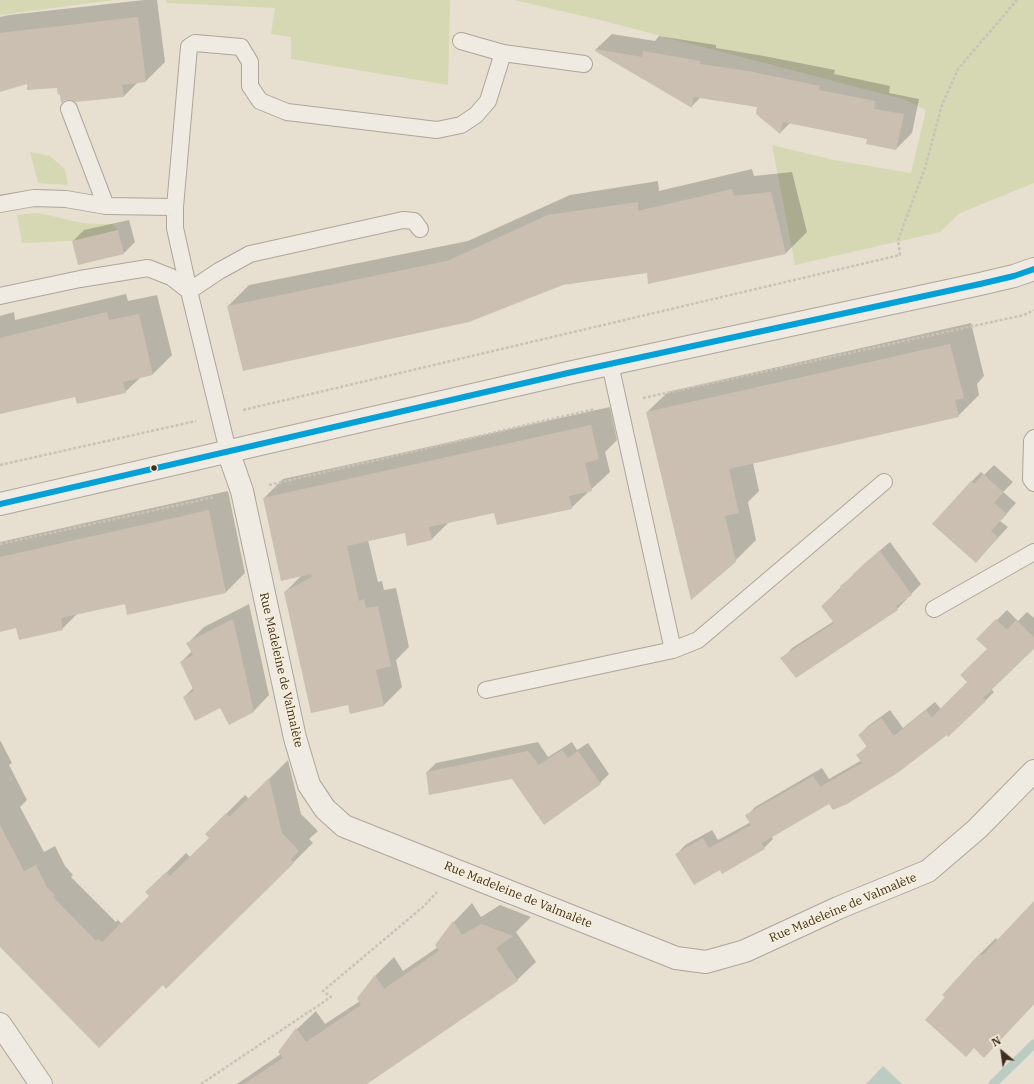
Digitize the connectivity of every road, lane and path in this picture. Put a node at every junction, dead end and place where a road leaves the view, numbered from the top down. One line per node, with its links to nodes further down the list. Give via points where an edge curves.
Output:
1 (1017, 0): 16 (path, via 958,69 942,105 925,168 898,240 900,255)
2 (461, 41): 3 (lane)
3 (503, 53): 4 (lane); 8 (lane, via 488,101 476,115 461,125 437,130 287,112 260,101 250,86 250,62 241,47 195,43 189,47)
4 (584, 64)
5 (68, 109): 7 (lane)
6 (0, 204): 7 (lane, via 34,198 66,199)
7 (106, 206): 8 (lane)
8 (175, 207): 11 (lane, via 175,228)
9 (420, 229): 11 (lane, via 414,221 403,220 250,254)
10 (1034, 269): 14 (street, via 980,284)
11 (189, 291): 12 (lane, via 171,277 148,268); 19 (lane)
12 (0, 296)
13 (1034, 310): 15 (path, via 1024,315)
14 (610, 364): 15 (lane); 19 (street)
15 (619, 403): 23 (path); 29 (lane)
16 (240, 411)
17 (201, 420): 20 (path)
18 (1034, 438): 22 (lane, via 1031,479)
19 (228, 451): 25 (street); 32 (street, Rue Madeleine de Valmalète, via 242,491 295,738 309,785 325,809 344,826)
20 (0, 465)
21 (884, 482): 29 (lane, via 698,640)
22 (1034, 483)
23 (265, 486)
24 (219, 496): 26 (path)
25 (0, 504)
26 (0, 544)
27 (1034, 552): 28 (lane)
28 (934, 609)
29 (673, 650): 30 (lane)
30 (486, 690)
31 (1034, 772): 32 (street, Rue Madeleine de Valmalète, via 977,828 928,871 838,908 745,951 706,962 676,958)
32 (456, 871): 35 (path, via 424,906 323,992 331,997)
33 (0, 1024): 34 (street)
34 (41, 1084)
35 (201, 1084)

